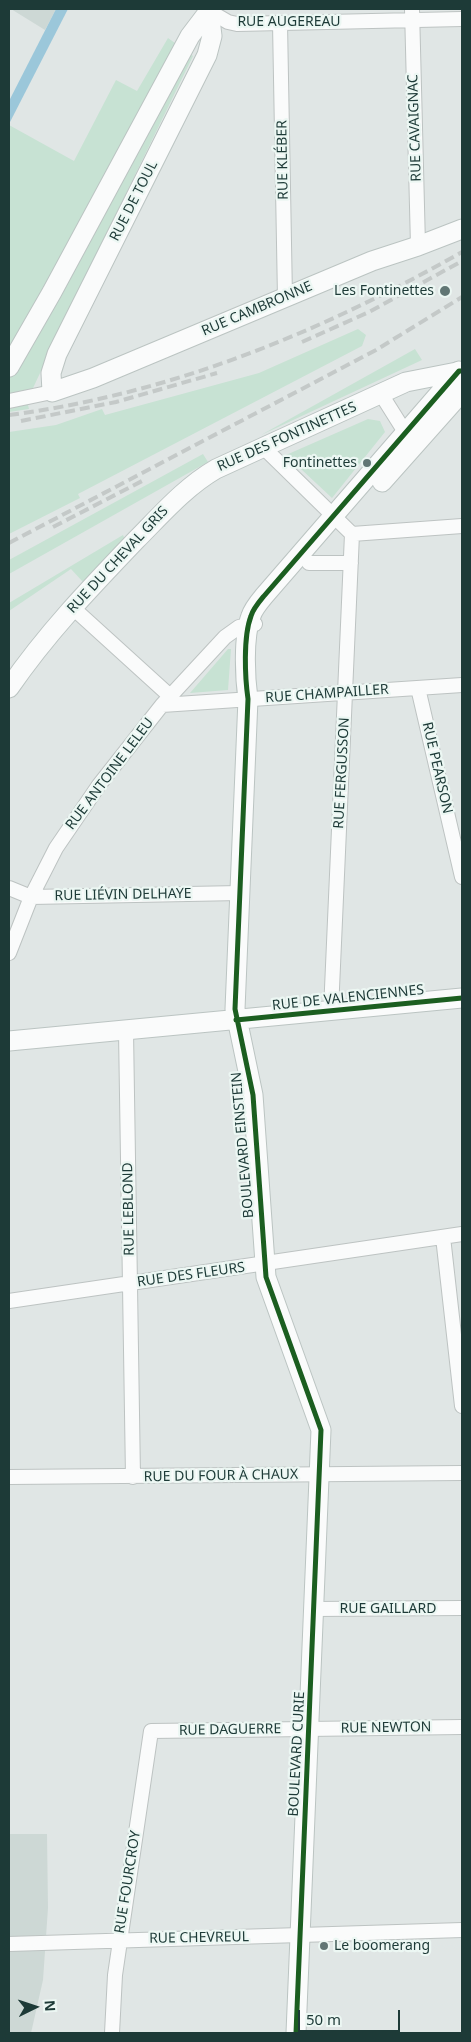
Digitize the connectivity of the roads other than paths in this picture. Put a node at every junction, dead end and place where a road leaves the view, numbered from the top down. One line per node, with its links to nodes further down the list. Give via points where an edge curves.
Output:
1 (210, 10): 4 (street, RUE AUGEREAU, via 237,24); 8 (street, via 190,36); 10 (street, RUE DE TOUL, via 212,36 207,55 57,354 51,373)
2 (412, 14): 3 (street, RUE AUGEREAU); 4 (street, RUE AUGEREAU); 6 (street, RUE CAVAIGNAC)
3 (462, 19)
4 (280, 23): 7 (street, RUE KLÉBER)
5 (462, 229): 6 (street, RUE CAMBRONNE)
6 (418, 246): 7 (street, RUE CAMBRONNE, via 372,261)
7 (285, 298): 10 (street, RUE CAMBRONNE)
8 (9, 367)
9 (461, 375): 11 (street, RUE DES FONTINETTES, via 406,382); 12 (street)
10 (52, 392): 13 (street)
11 (381, 394): 12 (street, RUE DES FONTINETTES, via 432,387); 14 (street); 15 (street, RUE DES FONTINETTES)
12 (453, 395): 14 (street)
13 (9, 401)
14 (410, 440): 17 (street)
15 (263, 447): 16 (street, RUE DES FONTINETTES); 17 (street)
16 (194, 483): 21 (street, RUE DU CHEVAL GRIS)
17 (343, 526): 18 (street); 19 (street, RUE ANTOINE LELEU); 20 (street, RUE FERGUSSON); 22 (street, via 264,596 253,610)
18 (462, 526)
19 (309, 563): 20 (street); 22 (street, RUE ANTOINE LELEU)
20 (351, 564): 26 (street, RUE FERGUSSON)
21 (72, 607): 24 (street, RUE DU CHEVAL GRIS); 28 (street)
22 (252, 624): 27 (street, BOULEVARD EINSTEIN, via 252,676); 28 (street, RUE ANTOINE LELEU, via 239,627 225,637)
23 (462, 685): 25 (street, RUE CHAMPAILLER)
24 (9, 688)
25 (418, 688): 26 (street, RUE CHAMPAILLER); 29 (street, RUE PEARSON)
26 (346, 693): 27 (street, RUE CHAMPAILLER); 35 (street, RUE FERGUSSON)
27 (248, 699): 28 (street, RUE CHAMPAILLER); 31 (street, BOULEVARD EINSTEIN)
28 (166, 700): 32 (street, RUE ANTOINE LELEU, via 78,812)
29 (462, 877)
30 (9, 888): 32 (street, RUE LIÉVIN DELHAYE)
31 (240, 893): 32 (street, RUE LIÉVIN DELHAYE); 36 (street, BOULEVARD EINSTEIN)
32 (32, 897): 33 (street, RUE ANTOINE LELEU)
33 (9, 953)
34 (462, 998): 35 (street, RUE DE VALENCIENNES)
35 (331, 1012): 36 (street, RUE DE VALENCIENNES)
36 (236, 1020): 37 (street, RUE DE VALENCIENNES); 41 (street, BOULEVARD EINSTEIN, via 253,1095)
37 (126, 1031): 38 (street, RUE DE VALENCIENNES); 42 (street, RUE LEBLOND)
38 (9, 1041)
39 (462, 1234): 40 (street, RUE DES FLEURS)
40 (442, 1237): 41 (street, RUE DES FLEURS); 44 (street)
41 (264, 1264): 42 (street, RUE DES FLEURS); 46 (street, BOULEVARD EINSTEIN, via 268,1285 320,1423)
42 (130, 1284): 43 (street, RUE DES FLEURS); 48 (street, RUE LEBLOND)
43 (9, 1301)
44 (462, 1406)
45 (462, 1473): 46 (street, RUE DU FOUR À CHAUX)
46 (320, 1475): 48 (street, RUE DU FOUR À CHAUX); 50 (street, BOULEVARD CURIE)
47 (9, 1477): 48 (street, RUE DU FOUR À CHAUX)
48 (133, 1477)
49 (462, 1608): 50 (street, RUE GAILLARD)
50 (314, 1609): 52 (street, BOULEVARD CURIE)
51 (462, 1727): 52 (street, RUE NEWTON)
52 (309, 1729): 53 (street, RUE DAGUERRE); 55 (street, BOULEVARD CURIE)
53 (151, 1730): 56 (street, RUE FOURCROY)
54 (462, 1930): 55 (street, RUE CHEVREUL)
55 (300, 1935): 56 (street, RUE CHEVREUL); 59 (street, BOULEVARD CURIE)
56 (120, 1940): 57 (street, RUE CHEVREUL); 58 (street, RUE FOURCROY, via 113,1990)
57 (9, 1944)
58 (112, 2033)
59 (296, 2033)

